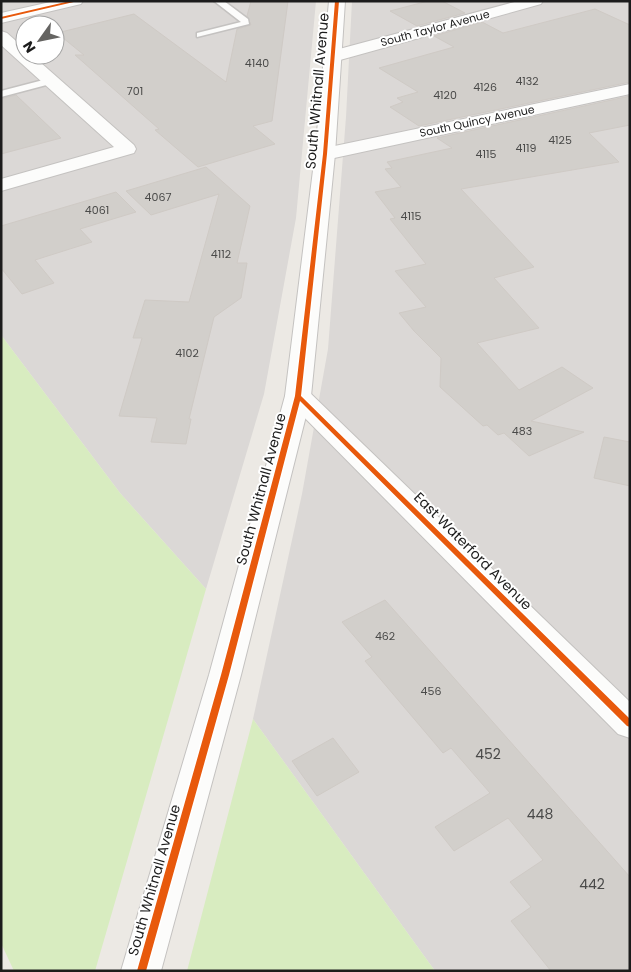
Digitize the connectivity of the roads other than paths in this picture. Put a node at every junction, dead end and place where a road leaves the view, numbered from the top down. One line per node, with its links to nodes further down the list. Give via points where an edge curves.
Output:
1 (76, 1): 5 (street)
2 (218, 1): 6 (lane, via 234,11 245,24)
3 (337, 1): 8 (street, South Whitnall Avenue)
4 (536, 1): 8 (street, South Taylor Avenue)
5 (1, 18)
6 (200, 35)
7 (1, 36): 9 (street)
8 (334, 56): 12 (street, South Whitnall Avenue)
9 (51, 81): 11 (lane); 13 (street, via 126,149)
10 (630, 89): 12 (street, South Quincy Avenue)
11 (1, 94)
12 (325, 154): 14 (street, South Whitnall Avenue)
13 (1, 186)
14 (298, 396): 15 (street, East Waterford Avenue); 16 (street, South Whitnall Avenue, via 225,675)
15 (630, 724)
16 (141, 971)

